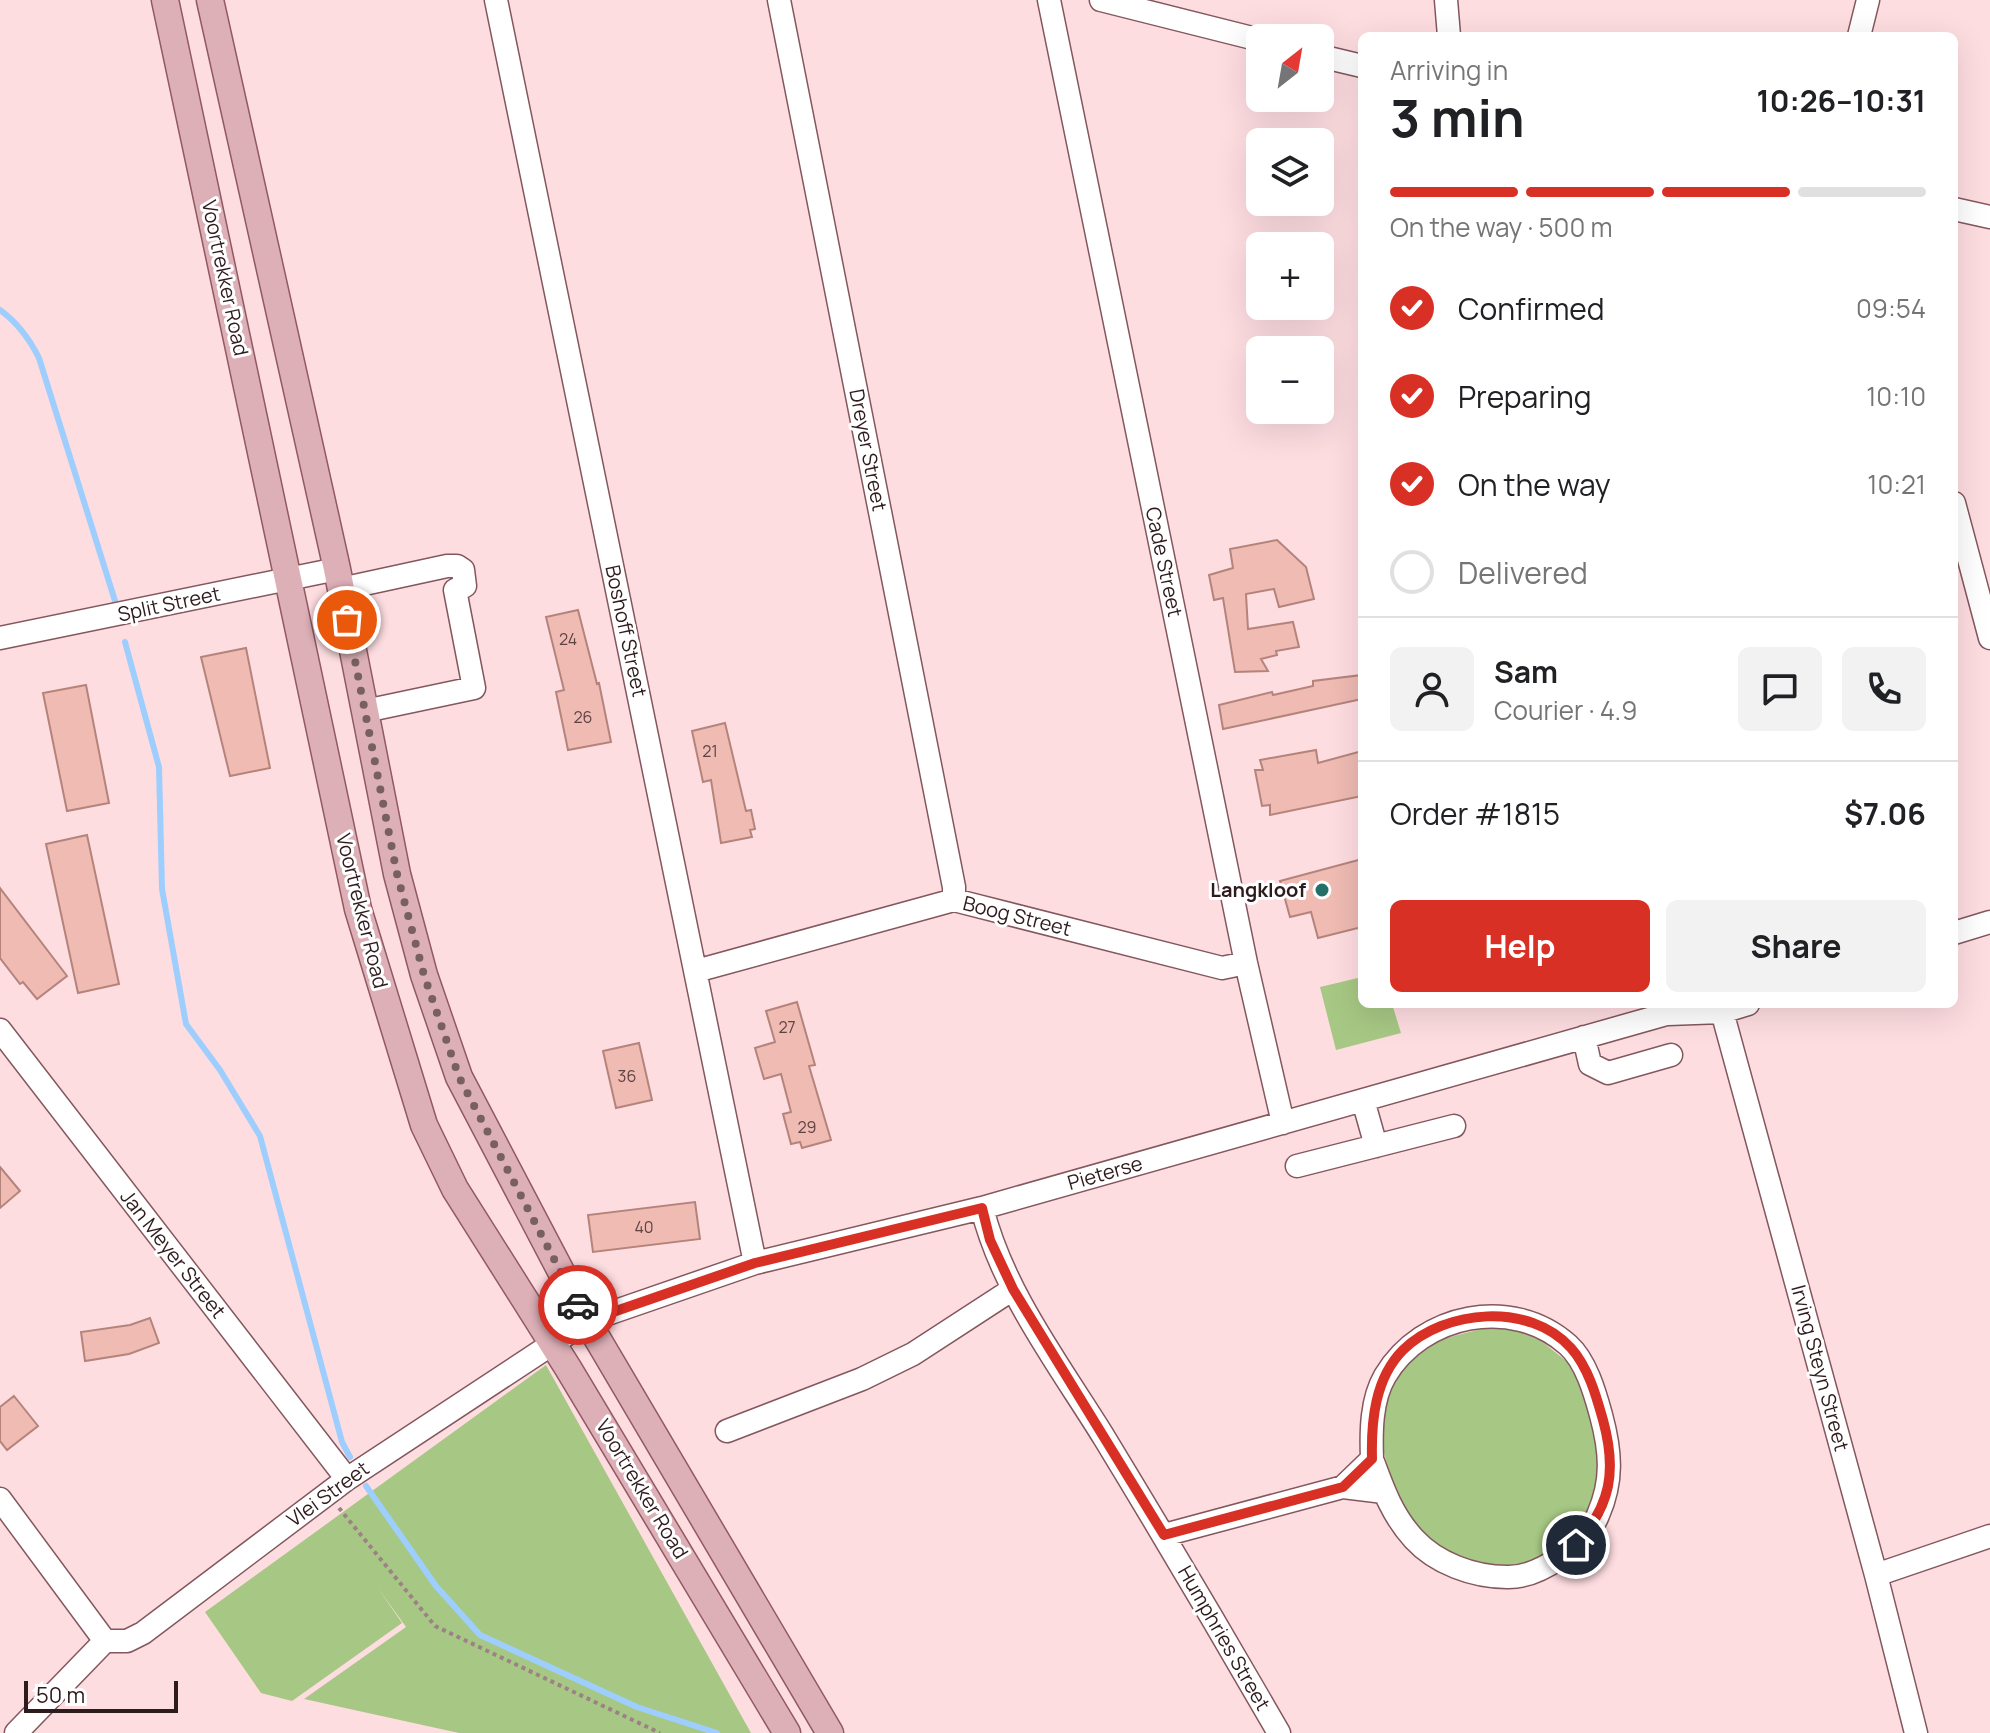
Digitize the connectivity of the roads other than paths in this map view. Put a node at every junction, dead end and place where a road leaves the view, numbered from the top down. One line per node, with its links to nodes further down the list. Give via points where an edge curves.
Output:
1 (165, 0): 17 (main road, Voortrekker Road)
2 (210, 0): 18 (main road, Voortrekker Road)
3 (496, 0): 26 (street, Boshoff Street)
4 (779, 0): 22 (street, Dreyer Street)
5 (1049, 0): 25 (street, Cade Street)
6 (1101, 0): 11 (street)
7 (1446, 0): 9 (street)
8 (1868, 0): 10 (street)
9 (1449, 32)
10 (1860, 32)
11 (1246, 36)
12 (1334, 59): 13 (street)
13 (1358, 65)
14 (1958, 210): 15 (street)
15 (1990, 217)
16 (1958, 518): 20 (street)
17 (290, 579): 18 (street, Split Street); 19 (street, Split Street); 42 (main road, Voortrekker Road, via 358,909 402,1061 424,1125 455,1189)
18 (339, 579): 21 (main road, Voortrekker Road); 21 (street, Split Street, via 447,566 460,568 466,583 455,590 474,688)
19 (0, 638)
20 (1990, 638)
21 (365, 711): 41 (main road, Voortrekker Road, via 397,874 459,1077)
22 (954, 900): 25 (street, Boog Street, via 1222,968); 26 (street, Boog Street)
23 (1990, 922): 24 (street)
24 (1958, 932)
25 (1246, 963): 34 (street, Cade Street)
26 (696, 971): 39 (street, Boshoff Street)
27 (1676, 1008): 29 (street, Pieterse)
28 (1721, 1008): 29 (street, Pieterse); 51 (street, Irving Steyn Street)
29 (1663, 1015): 31 (street, Pieterse)
30 (0, 1030): 45 (street, Jan Meyer Street)
31 (1584, 1037): 32 (street, via 1590,1064 1608,1073); 33 (street, Pieterse)
32 (1671, 1055)
33 (1363, 1100): 34 (street, Pieterse); 36 (street)
34 (1283, 1123): 38 (street, Pieterse)
35 (1454, 1126): 36 (street)
36 (1376, 1146): 37 (street)
37 (1297, 1166)
38 (982, 1208): 39 (street, Pieterse); 40 (street, Humphries Street)
39 (755, 1263): 41 (street, Pieterse)
40 (1013, 1289): 43 (street, via 913,1354); 49 (street, Humphries Street)
41 (587, 1321): 42 (street, Pieterse); 55 (main road, Voortrekker Road)
42 (552, 1342): 45 (street, Vlei Street); 54 (main road, Voortrekker Road)
43 (727, 1431)
44 (1372, 1459): 46 (street); 47 (street); 47 (street, via 1371,1426 1383,1379 1403,1350 1429,1332 1484,1316 1516,1317 1570,1346 1586,1371 1609,1443 1606,1496 1595,1523 1551,1564 1509,1578 1444,1563 1415,1540)
45 (347, 1479): 52 (street, Vlei Street, via 143,1633 127,1641)
46 (1343, 1487): 47 (street); 49 (street)
47 (1384, 1492)
48 (1, 1503): 52 (street)
49 (1164, 1535): 56 (street, Humphries Street)
50 (1990, 1536): 51 (street)
51 (1876, 1575): 57 (street, Irving Steyn Street)
52 (105, 1641): 53 (street)
53 (16, 1733)
54 (787, 1733)
55 (830, 1733)
56 (1279, 1733)
57 (1916, 1733)

